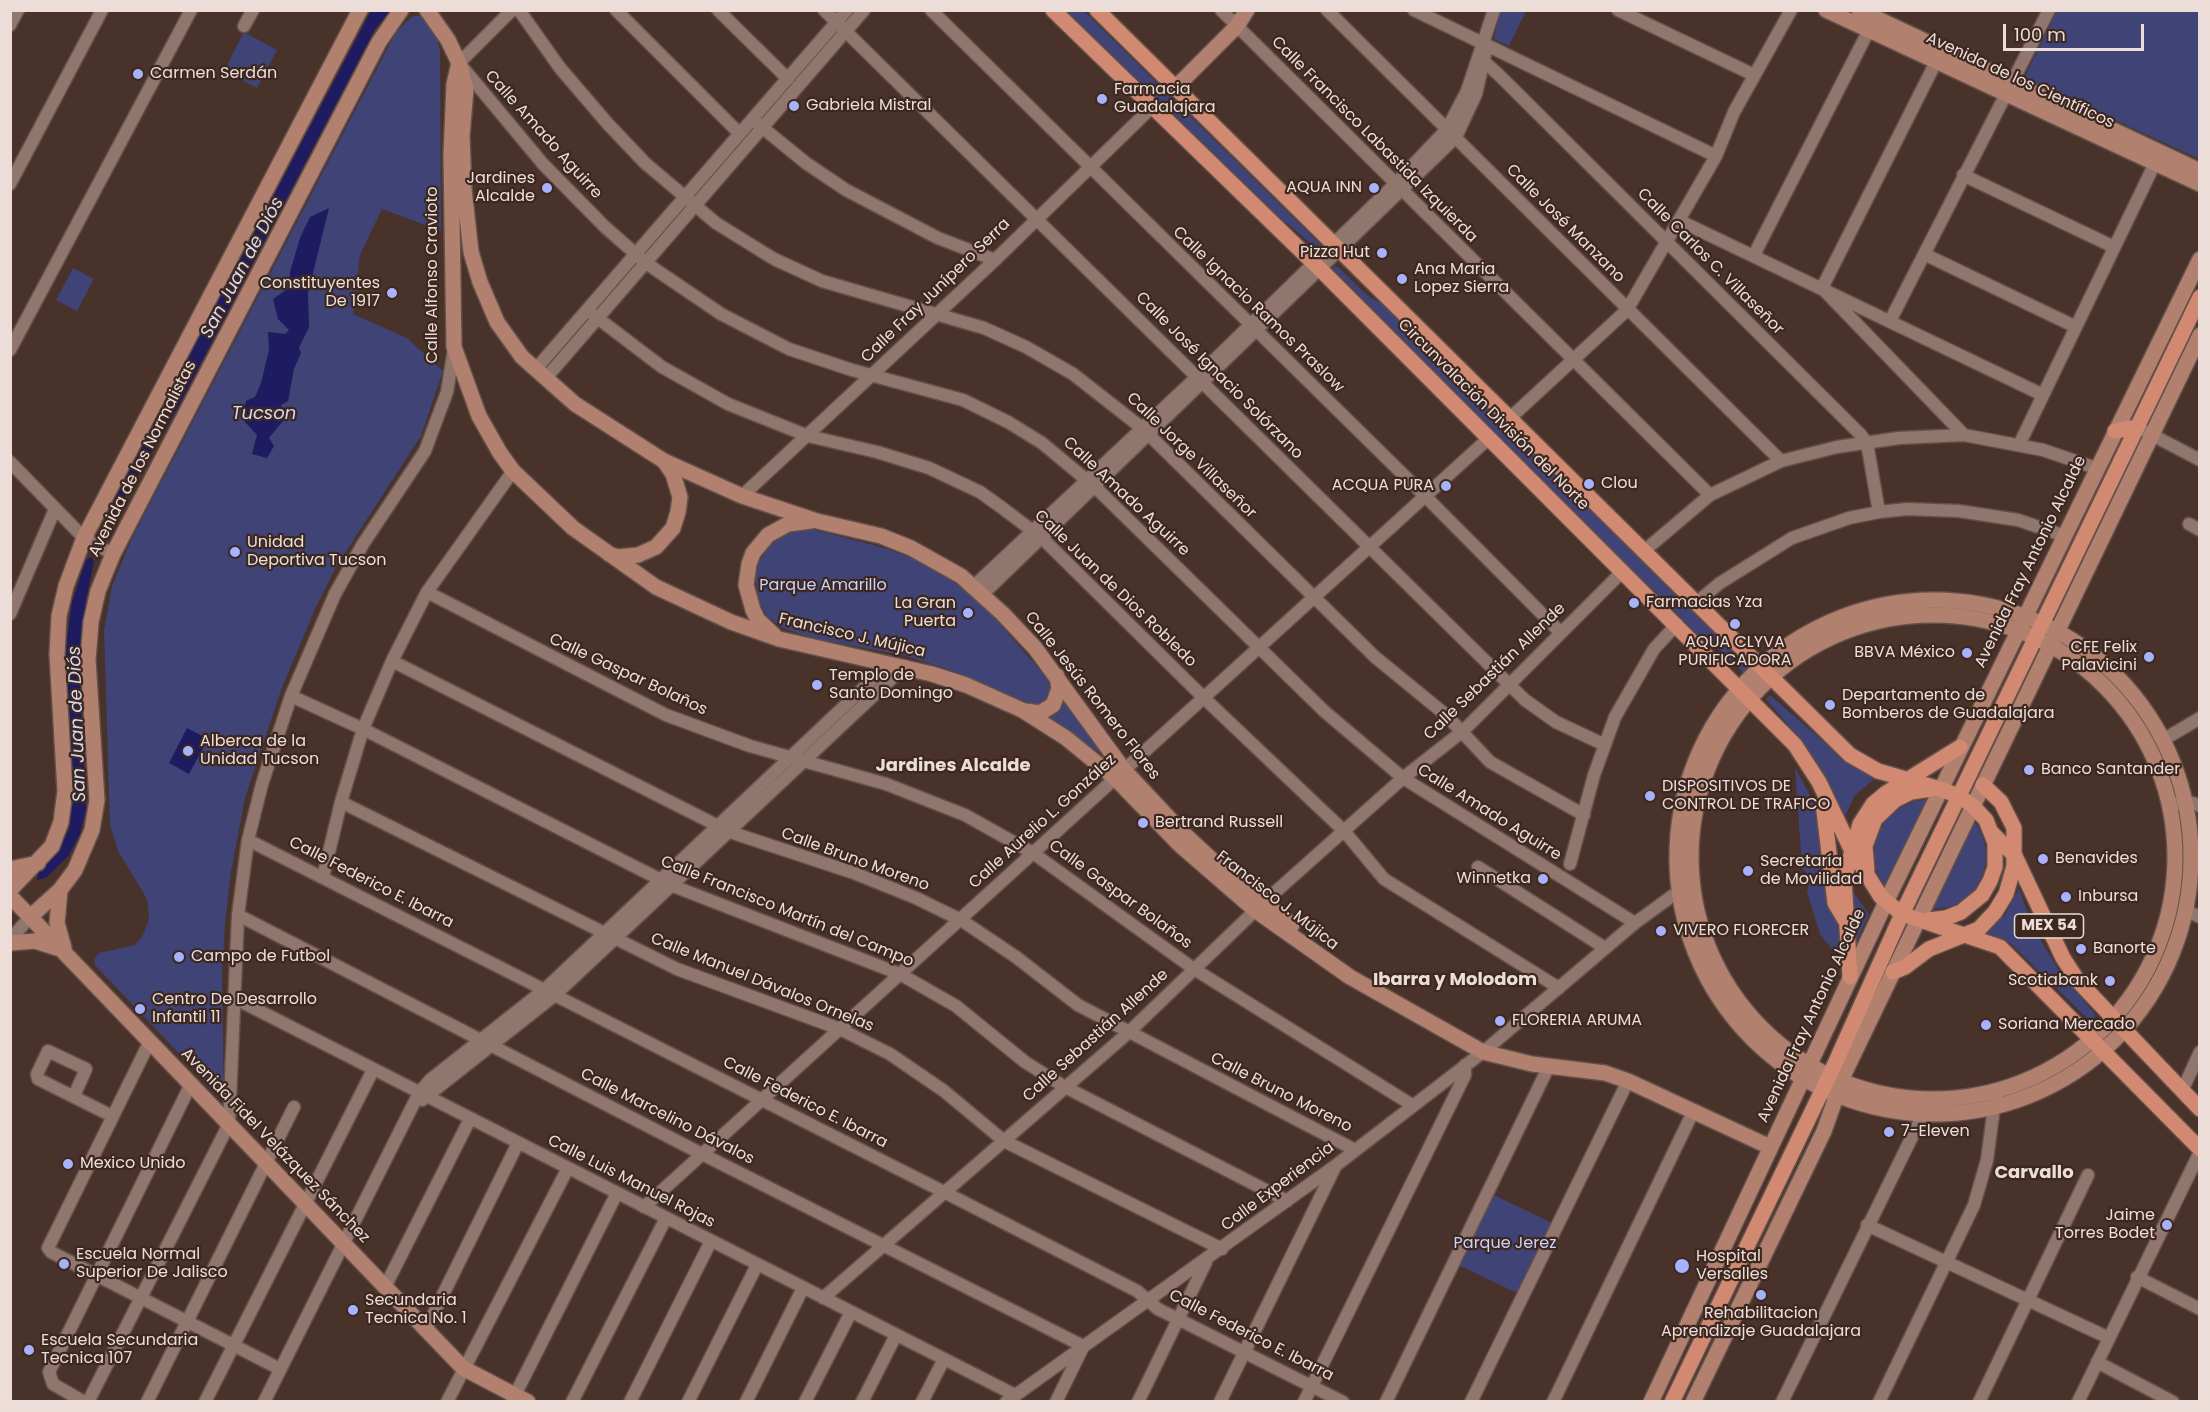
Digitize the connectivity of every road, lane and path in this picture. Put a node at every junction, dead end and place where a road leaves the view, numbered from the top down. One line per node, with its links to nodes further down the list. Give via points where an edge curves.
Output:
1 (18, 10): 29 (street)
2 (102, 10): 51 (street)
3 (191, 10): 78 (street)
4 (253, 10): 30 (street)
5 (360, 10): 109 (street, Avenida de los Normalistas)
6 (401, 10): 113 (street, Avenida de los Normalistas, via 379,42)
7 (427, 10): 36 (street, Calle Jesús Romero Flores)
8 (512, 10): 36 (street)
9 (519, 10): 54 (street, Calle Jorge Villaseñor, via 560,68 608,124)
10 (615, 10): 45 (street)
11 (718, 10): 38 (street)
12 (824, 10): 32 (street, Calle José Ignacio Solórzano)
13 (847, 10): 32 (street)
14 (864, 10): 32 (street)
15 (931, 10): 48 (street, Calle Ignacio Ramos Praslow)
16 (1053, 10): 41 (main road, Circunvalación División del Norte)
17 (1097, 10): 39 (main road, Circunvalación División del Norte)
18 (1221, 10): 31 (street, Calle Francisco Labastida Izquierda)
19 (1247, 10): 31 (street)
20 (1327, 10): 44 (street, Calle José Manzano)
21 (1414, 10): 33 (street)
22 (1494, 10): 33 (street)
23 (1618, 10): 37 (street)
24 (1791, 10): 37 (street)
25 (1826, 10): 28 (street, Avenida de los Científicos)
26 (1859, 10): 28 (street, Avenida de los Científicos)
27 (2049, 10): 40 (street)
28 (1872, 24): 34 (street, Avenida de los Científicos); 63 (street)
29 (10, 25)
30 (244, 26)
31 (1237, 26): 39 (street); 53 (street, Calle Francisco Labastida Izquierda)
32 (841, 27): 38 (street); 43 (street); 56 (street, Calle José Ignacio Solórzano)
33 (1486, 41): 35 (street); 46 (street)
34 (1939, 56): 40 (street, Avenida de los Científicos); 68 (street)
35 (1481, 59): 44 (street, via 1473,104); 58 (street, Calle Carlos C. Villaseñor)
36 (459, 63): 55 (street, Calle Jesús Romero Flores, via 466,89 462,136); 59 (street, Calle Alfonso Cravioto, via 453,84); 64 (street, Calle Amado Aguirre, via 543,164)
37 (1754, 75): 46 (street)
38 (788, 79): 42 (street)
39 (1176, 87): 61 (main road, Circunvalación División del Norte)
40 (2010, 89): 47 (street, Avenida de los Científicos); 50 (street)
41 (1151, 108): 48 (street, Calle Fray Junípero Serra); 67 (main road, Circunvalación División del Norte)
42 (753, 119): 43 (street); 45 (street)
43 (763, 129): 54 (street); 66 (street, via 846,190 938,238)
44 (1452, 133): 53 (street); 70 (street, Calle José Manzano)
45 (740, 134): 54 (street)
46 (1716, 156): 57 (street)
47 (2158, 158): 49 (street, Avenida de los Científicos); 52 (street, Avenida de los Científicos); 60 (street)
48 (1090, 167): 56 (street, Calle Fray Junípero Serra); 75 (street, Calle Ignacio Ramos Praslow)
49 (2199, 171)
50 (1964, 175): 60 (street); 62 (street)
51 (10, 183)
52 (2199, 184)
53 (1399, 188): 61 (street); 79 (street, Calle Francisco Labastida Izquierda)
54 (690, 202): 64 (street); 71 (street, Calle Jorge Villaseñor, via 753,247 822,281)
55 (465, 213): 59 (street); 80 (street, Calle Jesús Romero Flores, via 471,252 491,308 512,345)
56 (1037, 219): 66 (street, Calle Fray Junípero Serra); 82 (street, Calle José Ignacio Solórzano)
57 (1680, 221): 58 (street); 63 (street)
58 (1667, 244): 70 (street); 92 (street, Calle Carlos C. Villaseñor)
59 (451, 247): 77 (street, Calle Alfonso Cravioto)
60 (2114, 247): 74 (street)
61 (1337, 248): 67 (street); 84 (main road, Circunvalación División del Norte)
62 (1924, 254): 73 (street); 74 (street)
63 (1754, 255): 68 (street)
64 (641, 259): 72 (street); 81 (street, Calle Amado Aguirre, via 690,295 757,334)
65 (2199, 259): 86 (street, Avenida Fray Antonio Alcalde)
66 (995, 260): 71 (street, Calle Fray Junípero Serra)
67 (1317, 266): 75 (street); 91 (main road, Circunvalación División del Norte)
68 (1822, 288): 73 (street); 89 (street)
69 (2199, 297): 85 (main road)
70 (1627, 310): 79 (street); 96 (street, Calle José Manzano)
71 (938, 313): 81 (street, Calle Fray Junípero Serra); 87 (street, Calle Jorge Villaseñor, via 999,334 1047,358 1092,387)
72 (592, 315): 80 (street); 90 (street, Calle Juan de Dios Robledo, via 693,386)
73 (1890, 321): 83 (street)
74 (2076, 327): 83 (street)
75 (1253, 328): 82 (street); 103 (street, Calle Ignacio Ramos Praslow)
76 (2199, 335): 88 (street)
77 (454, 347): 99 (street, Francisco J. Mújica, via 479,416); 133 (street, Calle Alfonso Cravioto, via 447,392 425,452 363,544 335,594)
78 (10, 350)
79 (1574, 361): 84 (street); 101 (street, Calle Francisco Labastida Izquierda)
80 (540, 375): 95 (street, Calle Jesús Romero Flores, via 599,421)
81 (873, 375): 90 (street, Calle Fray Junípero Serra); 100 (street, Calle Amado Aguirre, via 939,392 987,411 1042,442)
82 (1200, 380): 87 (street); 110 (street, Calle José Ignacio Solórzano)
83 (2043, 395): 93 (street)
84 (1509, 419): 112 (main road, Circunvalación División del Norte)
85 (2137, 427): 86 (main road); 88 (street); 123 (main road)
86 (2115, 430): 98 (street, Avenida Fray Antonio Alcalde)
87 (1145, 432): 100 (street); 117 (street, Calle Jorge Villaseñor)
88 (2152, 434): 94 (street); 125 (street)
89 (1964, 435): 92 (street); 93 (street)
90 (808, 436): 102 (street, Calle Fray Junípero Serra); 107 (street, Calle Juan de Dios Robledo, via 929,468 980,492)
91 (1489, 438): 103 (street, Calle Aurelio L. González); 114 (main road, Circunvalación División del Norte)
92 (1867, 443): 96 (street); 105 (street)
93 (2019, 445): 98 (street)
94 (2199, 460)
95 (664, 461): 102 (street, Calle Jesús Romero Flores); 111 (street, via 674,474 680,497 676,521 668,534 656,547 629,558)
96 (1781, 461): 101 (street)
97 (10, 462): 104 (street)
98 (2096, 468): 108 (street, Avenida Fray Antonio Alcalde)
99 (513, 471): 111 (street, Francisco J. Mújica); 116 (street)
100 (1091, 483): 107 (street); 126 (street, Calle Amado Aguirre)
101 (1710, 495): 112 (street)
102 (742, 496): 106 (street, Calle Jesús Romero Flores)
103 (1425, 496): 110 (street, Calle Aurelio L. González); 122 (street, Calle Ignacio Ramos Praslow)
104 (55, 509): 109 (street); 119 (street)
105 (1879, 512): 108 (street, via 1959,511 2018,520); 118 (street, via 1792,538 1720,583)
106 (817, 521): 115 (street, Calle Jesús Romero Flores, via 881,536 911,548 944,565); 124 (street, via 778,529 760,543 749,564 746,585 753,610 766,629)
107 (1038, 534): 115 (street); 134 (street, Calle Juan de Dios Robledo)
108 (2065, 536): 121 (street, Avenida Fray Antonio Alcalde)
109 (84, 538): 113 (street); 164 (street, Avenida de los Normalistas, via 59,616 57,654 65,791 61,822 52,846)
110 (1369, 547): 117 (street, Calle Aurelio L. González); 132 (street, Calle José Ignacio Solórzano)
111 (598, 548): 124 (street, Francisco J. Mújica, via 674,597)
112 (1644, 551): 118 (main road, Circunvalación División del Norte)
113 (113, 554): 172 (street, Avenida de los Normalistas, via 98,591 88,660 97,800 92,830 75,870)
114 (1623, 571): 120 (main road, Circunvalación División del Norte); 122 (street, Calle Sebastián Allende)
115 (978, 590): 130 (street, Calle Jesús Romero Flores, via 1019,630)
116 (427, 592): 127 (street); 143 (street, Calle Gaspar Bolaños, via 666,715)
117 (1314, 597): 126 (street, Calle Aurelio L. González); 139 (street, Calle Jorge Villaseñor, via 1403,682)
118 (1696, 603): 131 (main road, Circunvalación División del Norte)
119 (10, 614)
120 (1677, 624): 135 (main road, Circunvalación División del Norte); 141 (street, via 1638,674)
121 (2019, 628): 123 (street); 131 (street, via 1942,615 1876,622 1836,637); 142 (street, Avenida Fray Antonio Alcalde)
122 (1561, 633): 132 (street, Calle Sebastián Allende)
123 (2037, 637): 125 (street); 151 (main road)
124 (779, 639): 128 (street, Francisco J. Mújica)
125 (2051, 644): 140 (street, via 2098,663 2123,684); 148 (street); 153 (street, via 2125,706 2150,738 2165,766)
126 (1259, 647): 134 (street, Calle Aurelio L. González); 146 (street, Calle Amado Aguirre, via 1324,711)
127 (392, 661): 138 (street); 157 (street, Calle Bruno Moreno)
128 (890, 663): 129 (street, Francisco J. Mújica); 143 (street)
129 (905, 666): 136 (street, Francisco J. Mújica, via 966,685); 144 (street)
130 (1057, 676): 136 (street, via 1059,689 1053,705 1040,713); 145 (street, Calle Jesús Romero Flores)
131 (1771, 677): 135 (street); 147 (main road, Circunvalación División del Norte, via 1850,755 1867,766)
132 (1510, 685): 139 (street, Calle Sebastián Allende); 141 (street, Calle José Ignacio Solórzano, via 1540,712)
133 (291, 696): 138 (street, Calle Francisco Martín del Campo); 160 (street, Calle Alfonso Cravioto)
134 (1204, 698): 145 (street, Calle Aurelio L. González); 158 (street, Calle Juan de Dios Robledo)
135 (1749, 698): 149 (main road, Circunvalación División del Norte, via 1795,745); 174 (street, via 1716,722 1683,783 1670,840); 207 (street, via 1715,746 1695,787 1684,838 1684,885 1696,937 1712,971 1763,1030)
136 (1022, 710): 145 (street, Francisco J. Mújica)
137 (2199, 718): 140 (street)
138 (363, 729): 152 (street); 170 (street, Calle Francisco Martín del Campo)
139 (1462, 731): 146 (street, Calle Sebastián Allende); 156 (street, Calle Jorge Villaseñor, via 1490,762)
140 (2168, 737): 154 (street)
141 (1605, 745): 156 (street)
142 (1960, 747): 147 (main road); 150 (street, Avenida Fray Antonio Alcalde)
143 (792, 758): 144 (street, Calle Gaspar Bolaños); 157 (street)
144 (805, 761): 157 (street); 162 (street, Calle Gaspar Bolaños, via 886,784 965,815)
145 (1120, 774): 162 (street, Calle Aurelio L. González); 176 (street, Francisco J. Mújica, via 1180,845)
146 (1403, 778): 158 (street, Calle Sebastián Allende); 183 (street, Calle Amado Aguirre)
147 (1907, 779): 150 (main road, Circunvalación División del Norte); 161 (main road, via 1873,804)
148 (1983, 785): 155 (street); 163 (main road, via 2001,802 2011,819 2016,837)
149 (1821, 788): 161 (main road, Circunvalación División del Norte); 184 (main road, via 1836,903)
150 (1940, 789): 151 (main road, Circunvalación División del Norte / MEX 54); 168 (main road, Circunvalación División del Norte / MEX 54, via 1911,792 1895,800 1875,819 1865,846); 175 (street, Avenida Fray Antonio Alcalde)
151 (1959, 796): 155 (main road, Circunvalación División del Norte / MEX 54); 177 (main road)
152 (341, 801): 169 (street); 185 (street, Calle Manuel Dávalos Ornelas)
153 (2177, 803): 154 (street); 198 (street, via 2185,849 2176,909 2153,964)
154 (2196, 805): 178 (street)
155 (1973, 806): 159 (main road, Circunvalación División del Norte / MEX 54); 181 (street)
156 (1584, 815): 165 (street)
157 (724, 829): 170 (street); 182 (street, Calle Bruno Moreno, via 854,873)
158 (1344, 831): 176 (street, Calle Sebastián Allende); 195 (street, Calle Juan de Dios Robledo, via 1384,879)
159 (1992, 832): 163 (main road, Circunvalación División del Norte / MEX 54); 181 (main road, Circunvalación División del Norte / MEX 54, via 1995,867 1982,895 1961,912 1946,918)
160 (248, 840): 169 (street, Calle Federico E. Ibarra); 179 (street, Calle Alfonso Cravioto)
161 (1851, 849): 168 (main road, Circunvalación División del Norte); 184 (main road, via 1844,879)
162 (1033, 853): 182 (street, Calle Aurelio L. González); 191 (street, Calle Gaspar Bolaños)
163 (2015, 856): 186 (main road, via 2002,903 1988,921); 198 (main road, Circunvalación División del Norte / MEX 54, via 2063,958)
164 (38, 863): 167 (street); 171 (street, Avenida de los Normalistas)
165 (1570, 864)
166 (1478, 867): 189 (street)
167 (10, 868)
168 (1868, 876): 175 (main road, Circunvalación División del Norte / MEX 54)
169 (323, 877): 196 (street, Calle Federico E. Ibarra)
170 (667, 883): 185 (street); 187 (street); 193 (street, Calle Francisco Martín del Campo)
171 (10, 890)
172 (60, 890): 180 (street, Avenida de los Normalistas); 190 (street, via 57,923)
173 (10, 896): 180 (street, Avenida Fidel Velázquez Sánchez)
174 (1672, 896): 183 (street, Calle Experiencia); 207 (street, via 1686,943 1714,996 1754,1041)
175 (1886, 902): 177 (main road, Circunvalación División del Norte / MEX 54); 194 (street, Avenida Fray Antonio Alcalde)
176 (1259, 907): 191 (street, Calle Sebastián Allende); 204 (street, Francisco J. Mújica, via 1350,977)
177 (1902, 914): 181 (main road, Circunvalación División del Norte / MEX 54); 210 (main road)
178 (2194, 914): 198 (street, via 2166,970)
179 (238, 915): 197 (street, Calle Alfonso Cravioto); 203 (street, Calle Marcelino Dávalos)
180 (30, 917): 188 (street, Avenida de los Normalistas); 190 (street, Avenida Fidel Velázquez Sánchez)
181 (1919, 919): 186 (main road, Circunvalación División del Norte / MEX 54); 192 (street)
182 (961, 920): 193 (street, Calle Aurelio L. González); 200 (street, Calle Bruno Moreno, via 1078,1005)
183 (1635, 923): 189 (street, Calle Experiencia)
184 (1847, 924): 194 (main road)
185 (602, 934): 187 (street, Calle Manuel Dávalos Ornelas); 196 (street)
186 (1967, 934): 192 (main road, via 1929,949); 202 (main road, Circunvalación División del Norte / MEX 54, via 2000,947)
187 (614, 940): 196 (street); 199 (street, Calle Manuel Dávalos Ornelas, via 697,977)
188 (10, 941): 190 (street, via 35,941)
189 (1605, 948): 195 (street, Calle Experiencia)
190 (66, 954): 201 (street, Avenida Fidel Velázquez Sánchez)
191 (1194, 969): 200 (street, Calle Sebastián Allende); 219 (street, Calle Gaspar Bolaños)
192 (1893, 972): 210 (street)
193 (900, 974): 199 (street, Calle Aurelio L. González); 213 (street, Calle Francisco Martín del Campo, via 956,1006 1025,1062)
194 (1850, 977): 207 (street, Avenida Fray Antonio Alcalde)
195 (1559, 988): 204 (street, Calle Experiencia)
196 (550, 992): 203 (street); 218 (street, Calle Federico E. Ibarra)
197 (232, 997): 209 (street, Calle Luis Manuel Rojas); 226 (street, Calle Alfonso Cravioto)
198 (2115, 1021): 202 (street); 214 (main road, Circunvalación División del Norte / MEX 54)
199 (840, 1029): 218 (street, Calle Aurelio L. González); 227 (street, Calle Manuel Dávalos Ornelas, via 890,1054 944,1091)
200 (1128, 1033): 213 (street, Calle Sebastián Allende); 230 (street, Calle Bruno Moreno)
201 (150, 1041): 212 (street, Avenida Fidel Velázquez Sánchez); 224 (street)
202 (2094, 1041): 217 (street, via 2058,1079 2032,1093); 231 (main road, Circunvalación División del Norte / MEX 54)
203 (485, 1043): 215 (street); 232 (street, Calle Marcelino Dávalos)
204 (1491, 1051): 206 (street, Calle Experiencia); 208 (street, Francisco J. Mújica)
205 (2199, 1052): 214 (street)
206 (1465, 1065): 219 (street, Calle Experiencia); 273 (street, via 1465,1075)
207 (1808, 1065): 210 (street); 229 (street, Avenida Fray Antonio Alcalde)
208 (1549, 1066): 211 (street, Francisco J. Mújica, via 1587,1069); 293 (street)
209 (373, 1070): 215 (street, Calle Luis Manuel Rojas); 240 (street)
210 (1835, 1077): 220 (street, via 1876,1103); 297 (main road); 298 (street, via 1824,1131)
211 (1628, 1081): 223 (street, Francisco J. Mújica); 294 (street)
212 (191, 1084): 226 (street, Avenida Fidel Velázquez Sánchez); 251 (street)
213 (1065, 1087): 227 (street, Calle Sebastián Allende); 239 (street, Calle Francisco Martín del Campo)
214 (2182, 1091): 222 (main road, Circunvalación División del Norte / MEX 54)
215 (422, 1095): 225 (street, Calle Luis Manuel Rojas); 245 (street)
216 (74, 1096): 224 (street)
217 (1995, 1100): 220 (street, via 1970,1112); 249 (street, via 1982,1181)
218 (761, 1101): 232 (street, Calle Aurelio L. González); 237 (street, Calle Federico E. Ibarra)
219 (1412, 1104): 230 (street, Calle Experiencia)
220 (1929, 1105): 243 (street)
221 (294, 1107): 233 (street)
222 (2199, 1109)
223 (1693, 1112): 229 (street, Francisco J. Mújica); 295 (street)
224 (112, 1116): 251 (street, via 48,1248)
225 (470, 1119): 228 (street, Calle Luis Manuel Rojas); 253 (street)
226 (229, 1124): 233 (street, Avenida Fidel Velázquez Sánchez); 255 (street)
227 (1004, 1141): 237 (street, Calle Sebastián Allende); 247 (street, Calle Manuel Dávalos Ornelas)
228 (518, 1143): 235 (street, Calle Luis Manuel Rojas); 263 (street)
229 (1770, 1147): 296 (street, Avenida Fray Antonio Alcalde)
230 (1355, 1150): 234 (street, Calle Experiencia)
231 (2199, 1151): 252 (street)
232 (702, 1154): 241 (street, Calle Aurelio L. González); 246 (street, Calle Marcelino Dávalos)
233 (268, 1164): 240 (street, Avenida Fidel Velázquez Sánchez); 262 (street)
234 (1335, 1166): 239 (street, Calle Experiencia); 268 (street)
235 (568, 1168): 238 (street, Calle Luis Manuel Rojas); 271 (street)
236 (2088, 1175): 258 (street)
237 (944, 1192): 246 (street, Calle Sebastián Allende); 257 (street, Calle Federico E. Ibarra)
238 (617, 1193): 241 (street, Calle Luis Manuel Rojas); 275 (street)
239 (1287, 1201): 247 (street, Calle Experiencia)
240 (306, 1204): 245 (street, Avenida Fidel Velázquez Sánchez); 266 (street)
241 (644, 1207): 242 (street, Calle Luis Manuel Rojas)
242 (666, 1218): 244 (street, Calle Luis Manuel Rojas); 281 (street)
243 (1867, 1225): 249 (street); 299 (street)
244 (711, 1241): 250 (street, Calle Luis Manuel Rojas); 282 (street)
245 (344, 1243): 253 (street, Avenida Fidel Velázquez Sánchez); 272 (street)
246 (883, 1245): 256 (street, Calle Sebastián Allende); 267 (street, Calle Marcelino Dávalos)
247 (1222, 1249): 248 (street, Calle Experiencia)
248 (1207, 1259): 257 (street, Calle Experiencia); 261 (street)
249 (1947, 1262): 258 (street); 300 (street)
250 (757, 1265): 254 (street, Calle Luis Manuel Rojas); 283 (street)
251 (96, 1275): 255 (street); 276 (street, via 49,1372 53,1384)
252 (2137, 1277): 259 (street); 265 (street)
253 (385, 1287): 263 (street, Avenida Fidel Velázquez Sánchez)
254 (803, 1288): 256 (street, Calle Luis Manuel Rojas); 284 (street)
255 (140, 1298): 262 (street); 276 (street)
256 (823, 1299): 260 (street, Calle Luis Manuel Rojas)
257 (1148, 1300): 261 (street, Calle Federico E. Ibarra); 267 (street, Calle Experiencia)
258 (2028, 1300): 265 (street); 301 (street)
259 (2199, 1309)
260 (851, 1312): 264 (street, Calle Luis Manuel Rojas); 285 (street)
261 (1178, 1319): 268 (street, Calle Federico E. Ibarra); 289 (street)
262 (188, 1322): 266 (street); 277 (street)
263 (426, 1329): 271 (street, Avenida Fidel Velázquez Sánchez)
264 (896, 1335): 269 (street, Calle Luis Manuel Rojas); 286 (street)
265 (2109, 1338): 270 (street)
266 (234, 1346): 272 (street); 278 (street)
267 (1083, 1346): 274 (street, Calle Experiencia); 288 (street)
268 (1244, 1352): 273 (street, Calle Federico E. Ibarra); 290 (street)
269 (944, 1359): 274 (street, Calle Luis Manuel Rojas); 287 (street)
270 (2097, 1362): 302 (street); 303 (street)
271 (463, 1368): 275 (street, Avenida Fidel Velázquez Sánchez); 280 (street)
272 (280, 1369): 279 (street)
273 (1312, 1386): 291 (street); 292 (street, Calle Federico E. Ibarra)
274 (1011, 1398)
275 (518, 1399)
276 (86, 1401)
277 (147, 1401)
278 (206, 1401)
279 (264, 1401)
280 (447, 1401)
281 (572, 1401)
282 (630, 1401)
283 (688, 1401)
284 (746, 1401)
285 (805, 1401)
286 (862, 1401)
287 (922, 1401)
288 (1056, 1401)
289 (1138, 1401)
290 (1220, 1401)
291 (1304, 1401)
292 (1343, 1401)
293 (1386, 1401)
294 (1471, 1401)
295 (1552, 1401)
296 (1651, 1401)
297 (1672, 1401)
298 (1693, 1401)
299 (1782, 1401)
300 (1879, 1401)
301 (1979, 1401)
302 (2078, 1401)
303 (2173, 1401)

